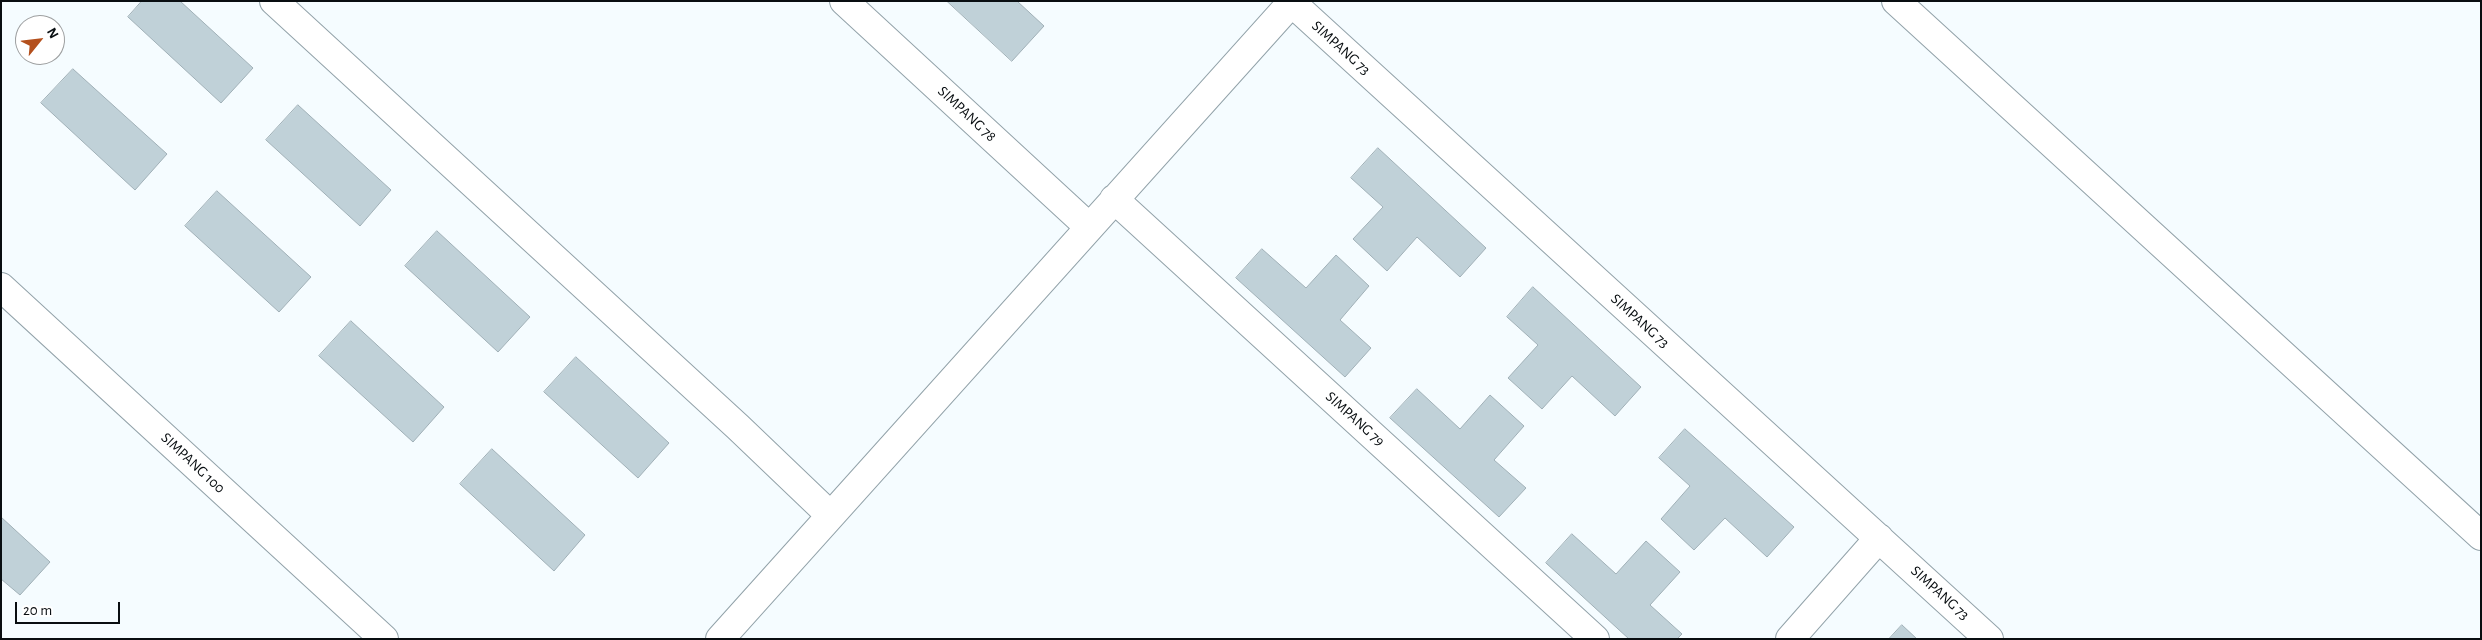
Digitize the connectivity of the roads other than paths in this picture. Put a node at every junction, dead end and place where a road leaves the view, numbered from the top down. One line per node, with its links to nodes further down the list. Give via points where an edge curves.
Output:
1 (274, 1): 8 (street)
2 (844, 1): 6 (street, SIMPANG 78)
3 (1896, 1): 9 (street)
4 (1292, 2): 5 (street); 10 (street, SIMPANG 73)
5 (1114, 200): 6 (street); 13 (street, SIMPANG 79)
6 (1089, 227): 8 (street)
7 (1, 288): 11 (street, SIMPANG 100)
8 (830, 515): 12 (street)
9 (2481, 536)
10 (1878, 538): 14 (street); 15 (street, SIMPANG 73)
11 (384, 639)
12 (720, 639)
13 (1595, 639)
14 (1790, 639)
15 (1989, 639)

